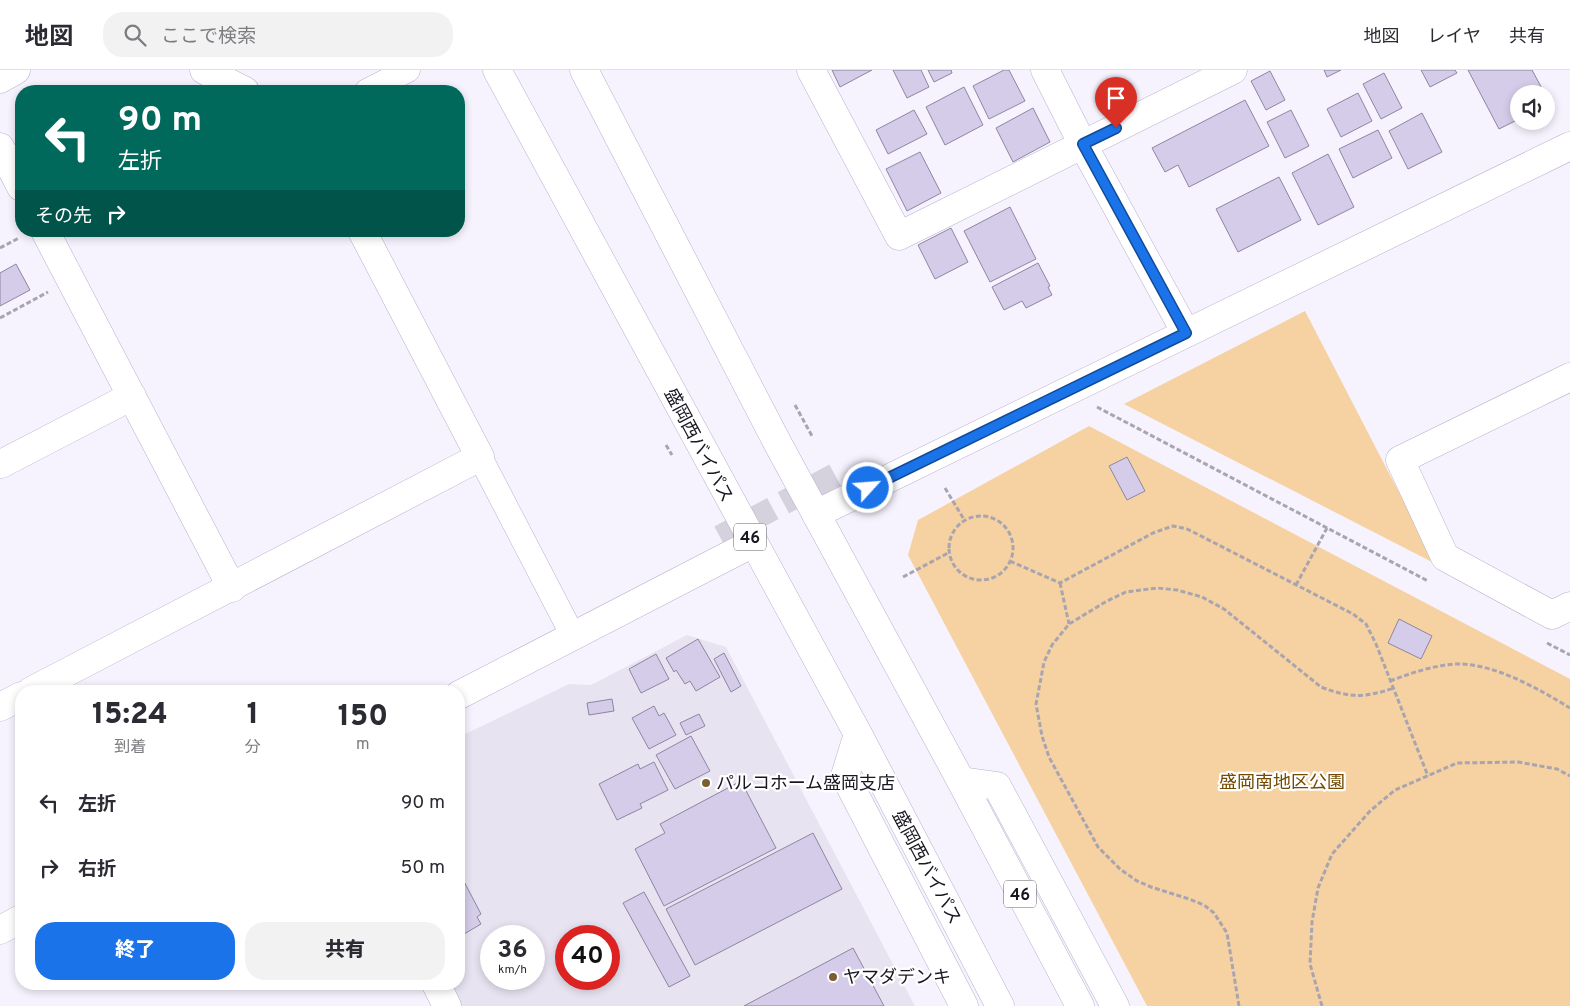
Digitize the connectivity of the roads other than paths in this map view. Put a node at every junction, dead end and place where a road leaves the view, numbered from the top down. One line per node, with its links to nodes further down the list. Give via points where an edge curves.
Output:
1 (16, 70): 9 (main road)
2 (204, 70): 10 (main road)
3 (408, 70): 11 (street)
4 (496, 70): 24 (main road, 盛岡西バイパス / 46)
5 (584, 70): 23 (main road, 46)
6 (812, 70): 12 (main road, via 899,236)
7 (1045, 70): 12 (main road)
8 (1233, 70): 12 (main road)
9 (0, 79)
10 (233, 85)
11 (379, 85)
12 (1083, 144): 18 (main road)
13 (1570, 146): 18 (main road)
14 (0, 147): 15 (main road)
15 (15, 176)
16 (37, 237): 20 (main road, via 70,280)
17 (365, 237): 21 (main road)
18 (1186, 333): 23 (main road)
19 (1570, 377): 26 (main road, via 1400,460 1445,557 1552,615)
20 (132, 396): 22 (main road); 25 (main road)
21 (480, 457): 25 (main road); 27 (street)
22 (1, 464)
23 (816, 514): 33 (main road, 46)
24 (753, 543): 27 (main road); 32 (main road, 盛岡西バイパス / 46)
25 (232, 588): 28 (main road)
26 (1570, 606)
27 (573, 636): 29 (main road)
28 (43, 685)
29 (465, 692)
30 (15, 699): 31 (main road)
31 (0, 707)
32 (858, 734): 38 (main road, via 845,776); 39 (main road, 盛岡西バイパス / 46)
33 (961, 781): 40 (main road, 46); 41 (main road, via 998,786)
34 (15, 922): 35 (main road)
35 (0, 930)
36 (439, 990): 37 (main road)
37 (447, 1006)
38 (964, 1006)
39 (1000, 1006)
40 (1080, 1006)
41 (1115, 1006)

